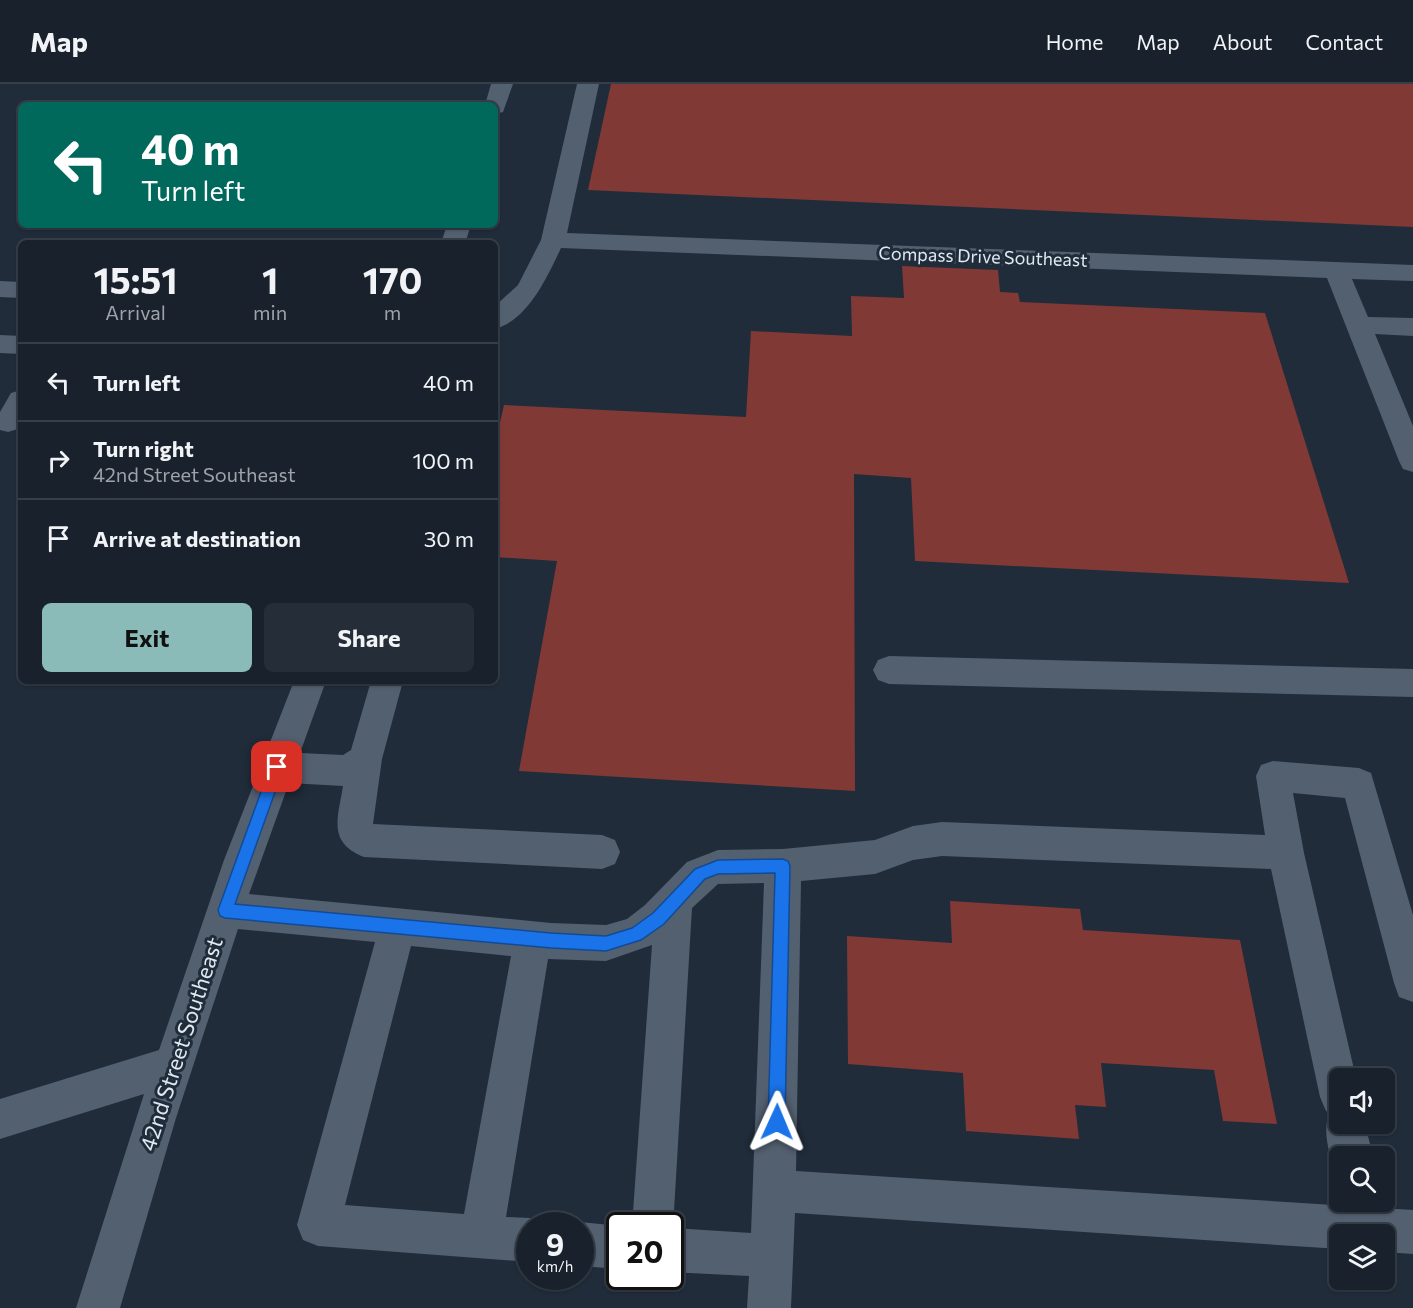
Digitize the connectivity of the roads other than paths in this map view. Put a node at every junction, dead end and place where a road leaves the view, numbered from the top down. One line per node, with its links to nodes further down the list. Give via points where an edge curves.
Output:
1 (502, 84): 3 (street)
2 (588, 84): 4 (street)
3 (497, 102)
4 (553, 240): 5 (street, Compass Drive Southeast); 9 (street, via 528,290)
5 (1336, 270): 6 (street, Compass Drive Southeast); 10 (street)
6 (1413, 273)
7 (0, 290): 8 (street)
8 (18, 290)
9 (498, 318)
10 (1358, 325): 11 (street); 14 (street)
11 (1413, 327)
12 (0, 344): 13 (street)
13 (18, 345)
14 (1413, 461)
15 (890, 670): 16 (street)
16 (1413, 683)
17 (309, 684): 20 (street, 42nd Street Southeast)
18 (386, 684): 19 (street)
19 (364, 759): 20 (street, via 348,771); 21 (street, via 354,830 364,840)
20 (277, 767): 25 (street, 42nd Street Southeast)
21 (602, 852)
22 (1286, 853): 23 (street, via 942,838 875,857); 28 (street, via 1273,776 1359,784); 30 (street)
23 (783, 866): 24 (street, via 718,867 700,874); 32 (street)
24 (674, 902): 27 (street, via 636,935 606,943); 33 (street)
25 (225, 910): 26 (street); 29 (street, 42nd Street Southeast)
26 (398, 925): 27 (street); 36 (street, via 318,1225)
27 (533, 939): 36 (street)
28 (1413, 983)
29 (174, 1065): 31 (street); 40 (street, 42nd Street Southeast)
30 (1334, 1068)
31 (0, 1119)
32 (775, 1191): 34 (street); 39 (street)
33 (654, 1212)
34 (1365, 1216): 35 (street)
35 (1413, 1232)
36 (481, 1236): 37 (street)
37 (516, 1239)
38 (684, 1251): 39 (street)
39 (771, 1257): 41 (street)
40 (98, 1308)
41 (769, 1308)

